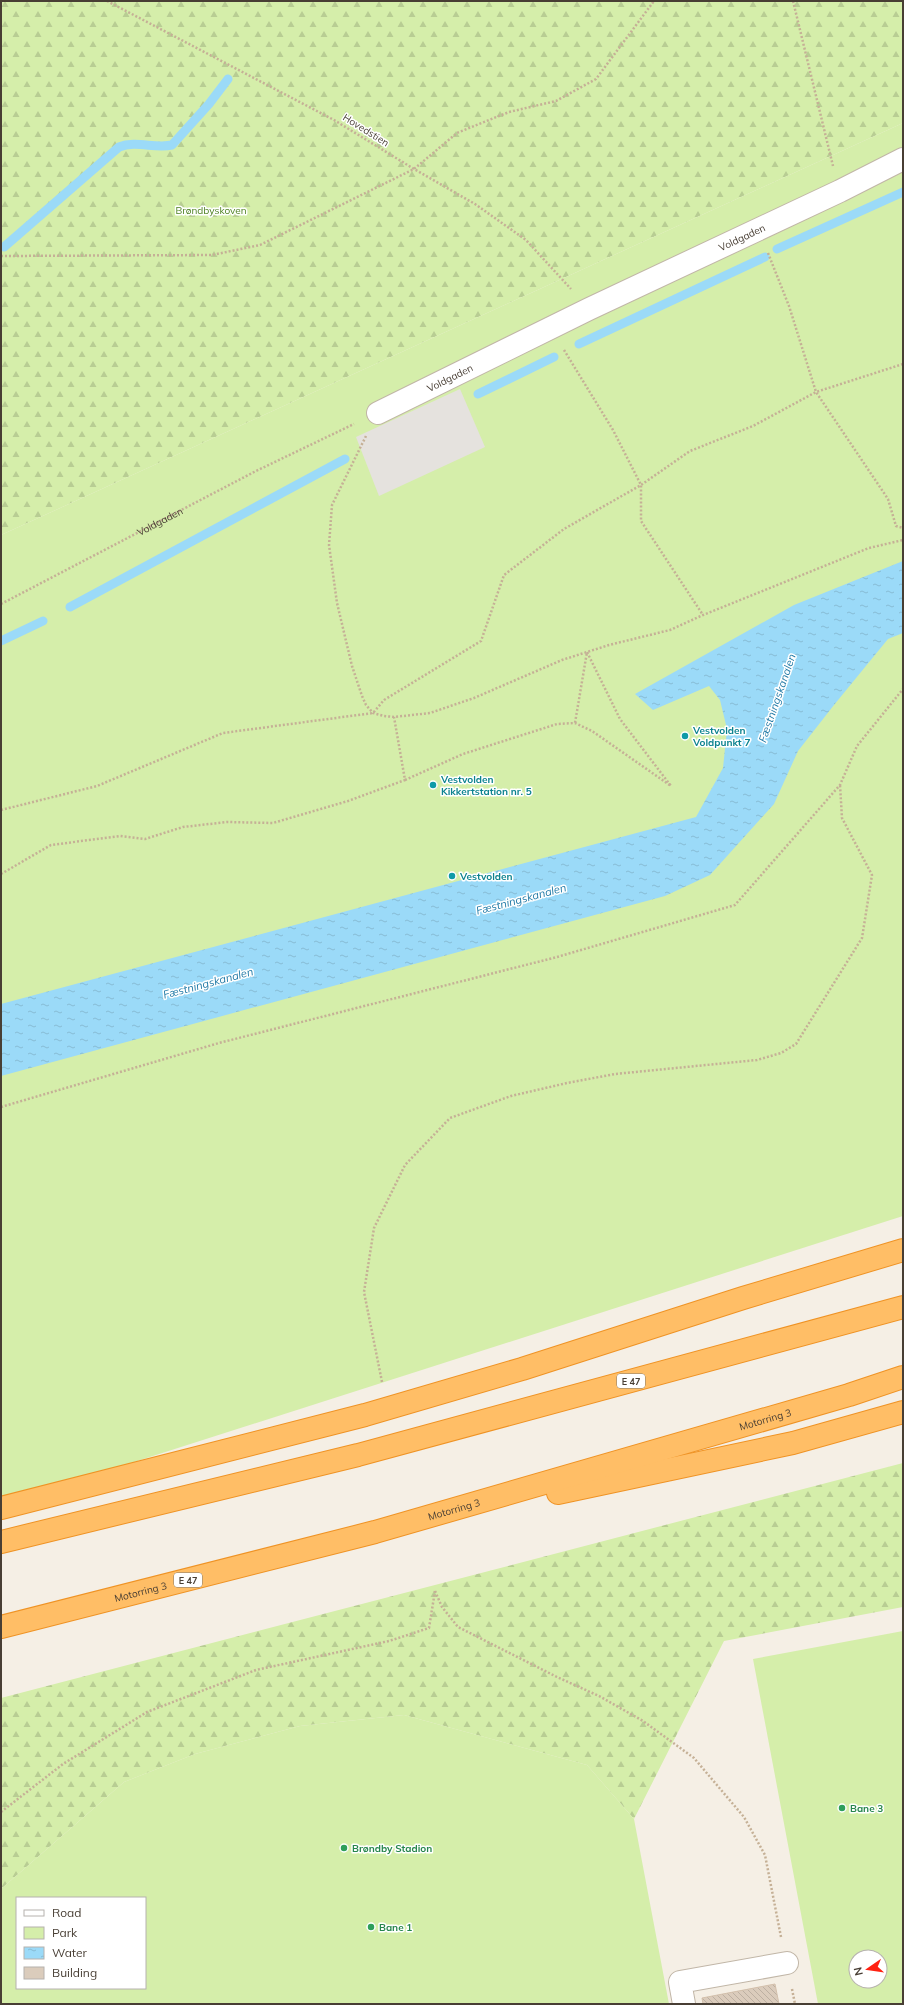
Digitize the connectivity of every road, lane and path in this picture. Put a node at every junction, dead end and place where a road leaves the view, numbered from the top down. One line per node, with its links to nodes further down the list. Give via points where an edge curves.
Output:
1 (107, 1): 5 (path, Hovedstien, via 334,120)
2 (654, 1): 5 (path, via 596,79 556,101 509,112 457,133)
3 (793, 1): 6 (path)
4 (903, 160): 6 (street, Voldgaden)
5 (414, 169): 8 (path, via 260,245 212,255); 9 (path, Hovedstien, via 475,204 526,240)
6 (840, 191): 7 (street, Voldgaden)
7 (758, 229): 9 (street, Voldgaden); 12 (path, via 789,306)
8 (1, 256)
9 (589, 309): 10 (street, Voldgaden)
10 (551, 328): 13 (street, Voldgaden); 14 (path)
11 (903, 364): 12 (path)
12 (816, 392): 14 (path, via 753,426 690,451); 15 (path, via 888,499 896,526)
13 (378, 413): 17 (path, Voldgaden, via 256,471); 21 (path, via 332,505 329,545 337,603 352,666 366,705)
14 (642, 485): 18 (path, via 641,521); 21 (path, via 564,529 504,575 481,641 384,700)
15 (903, 528)
16 (903, 540): 18 (path, via 868,548)
17 (1, 604)
18 (703, 615): 19 (path, via 670,630)
19 (587, 652): 22 (path, via 430,713); 23 (path); 23 (path, via 620,719 671,786 592,731)
20 (903, 688): 25 (path, via 857,746)
21 (373, 713): 22 (path); 26 (path, via 223,734 97,786)
22 (394, 717): 24 (path)
23 (574, 723): 24 (path, via 557,724 463,754)
24 (406, 780): 27 (path, via 348,801 274,823 227,822 183,828 145,839 120,836 51,845)
25 (840, 785): 28 (path, via 735,905 557,957 219,1043); 34 (path, via 842,818 872,876 862,938 796,1044 781,1053 758,1060 615,1074 567,1083 511,1096 450,1118 405,1165 374,1228 364,1292)
26 (1, 810)
27 (1, 874)
28 (1, 1107)
29 (903, 1250): 36 (highway, via 522,1369 365,1415)
30 (903, 1297): 32 (highway)
31 (903, 1307): 32 (highway, E 47)
32 (834, 1326): 38 (highway, E 47, via 358,1455)
33 (903, 1378): 37 (highway, Motorring 3 / E 47)
34 (382, 1383)
35 (903, 1412): 37 (highway, via 793,1443)
36 (1, 1508)
37 (375, 1532): 39 (highway, Motorring 3 / E 47)
38 (1, 1542)
39 (1, 1627)
40 (1, 1812): 41 (path, via 63,1764 147,1712 256,1670 389,1641 428,1628 435,1591 442,1606 458,1627 611,1703 643,1721 694,1758 744,1817 764,1855)
41 (787, 1964): 42 (street, via 680,1982)
42 (684, 2004)

